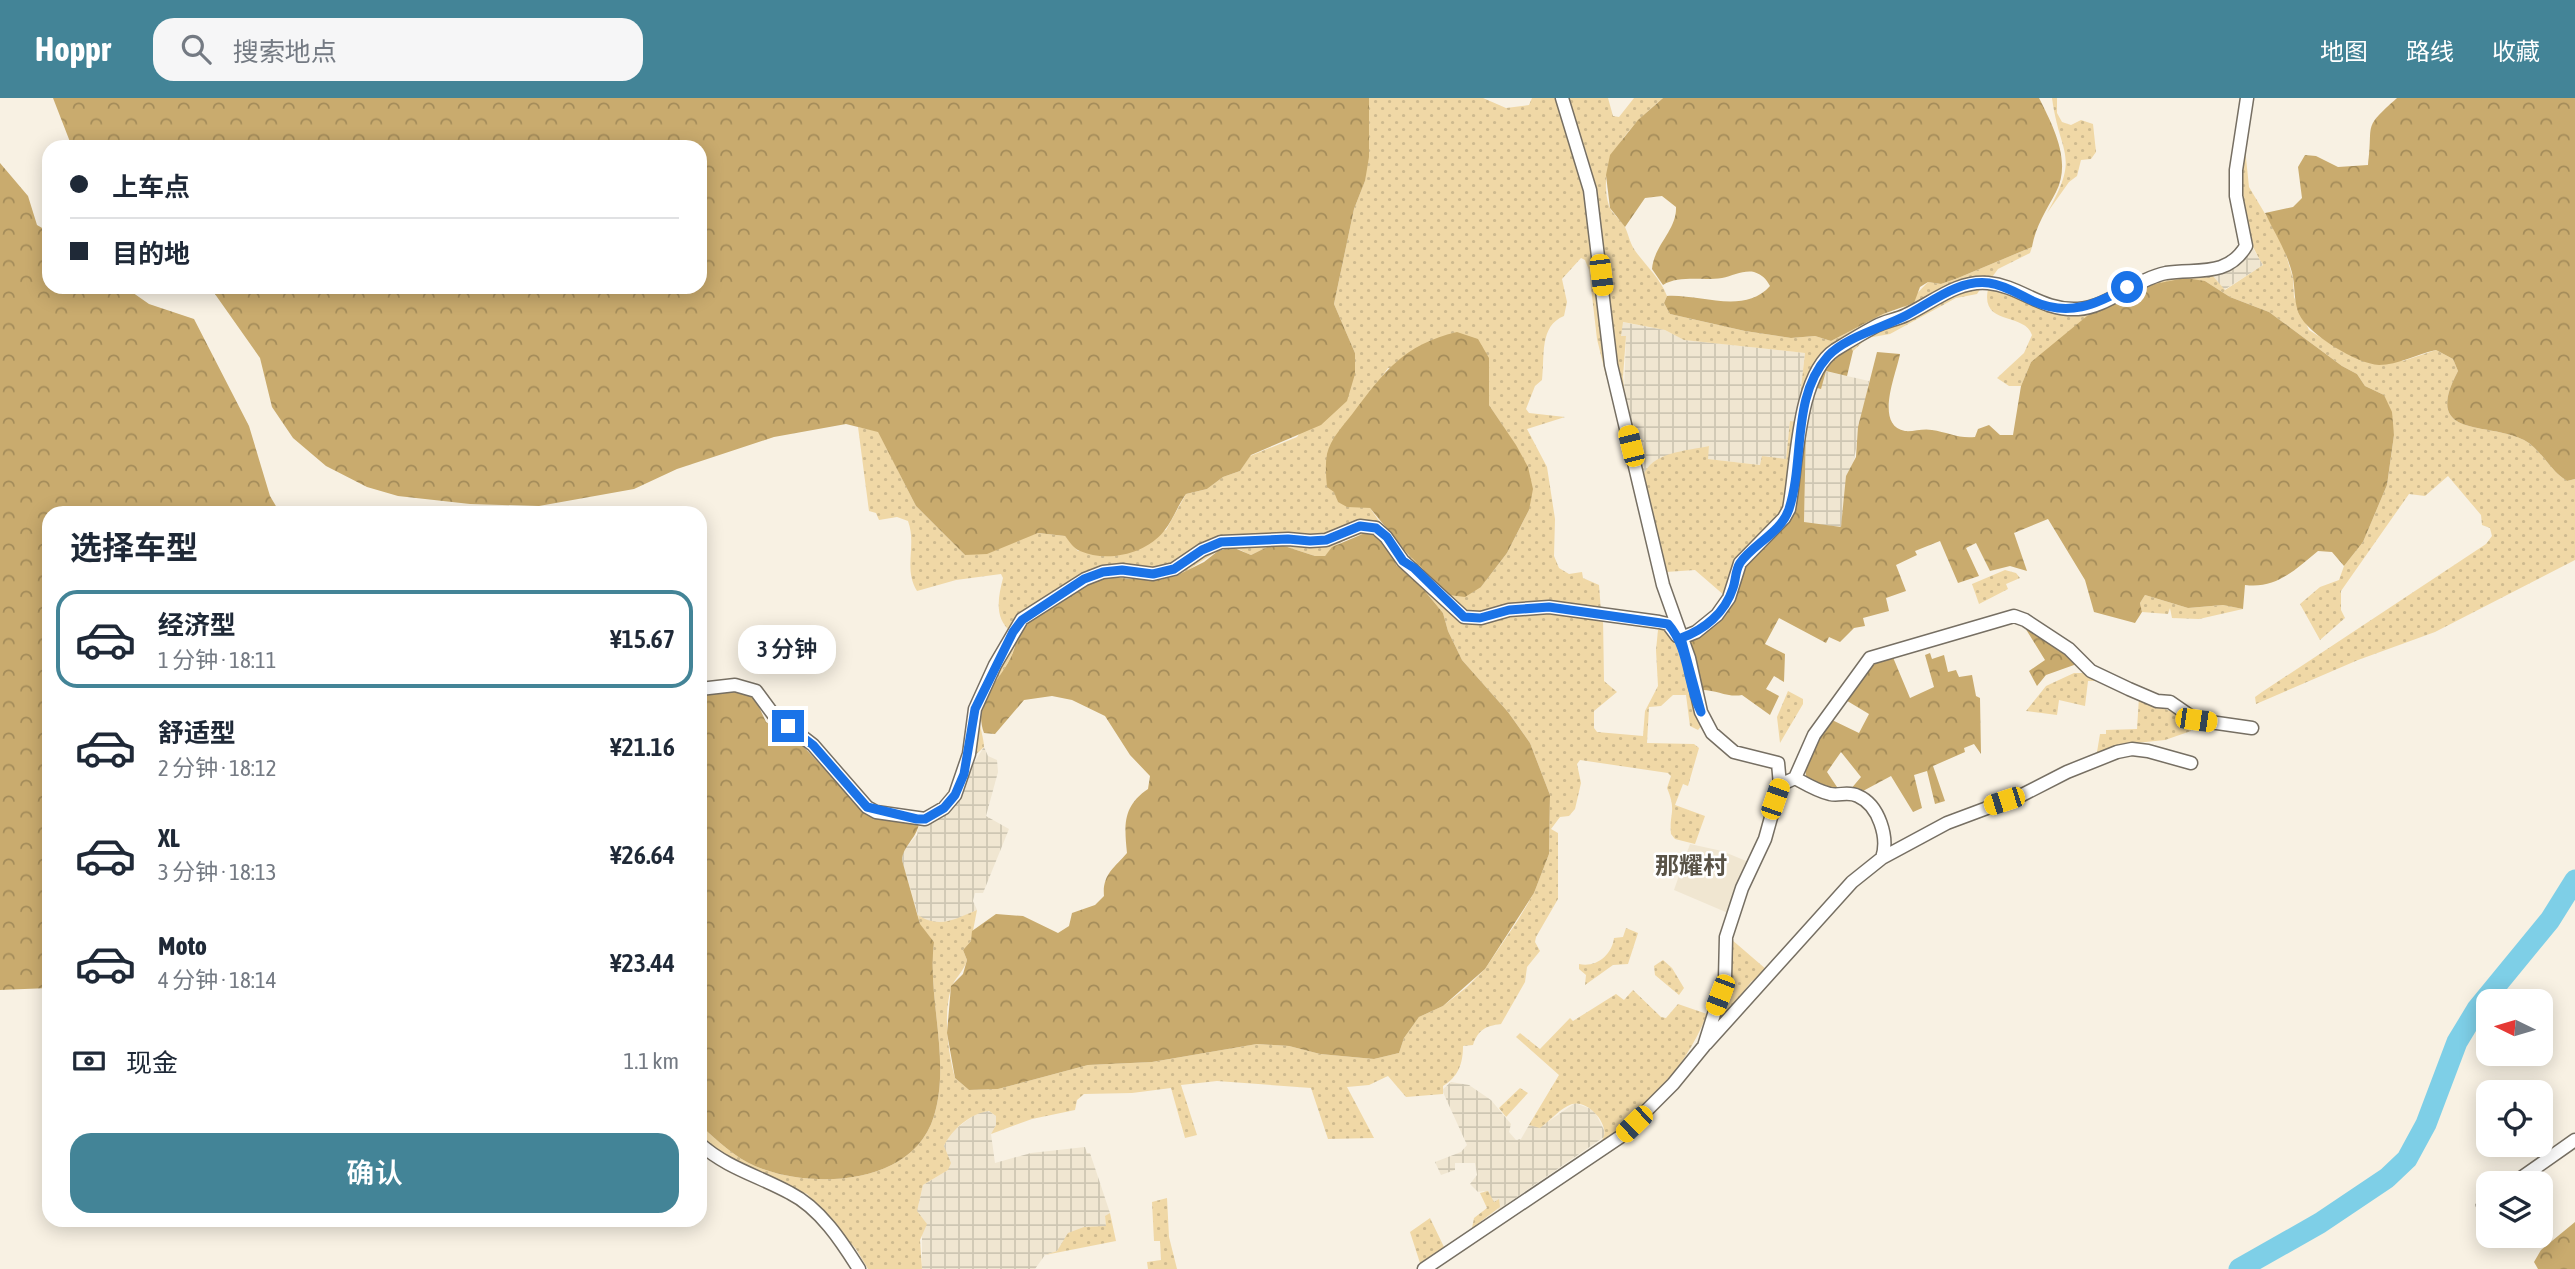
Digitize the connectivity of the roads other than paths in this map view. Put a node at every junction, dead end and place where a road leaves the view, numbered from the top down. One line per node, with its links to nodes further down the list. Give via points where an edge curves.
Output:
1 (1562, 98): 3 (street, via 1590,190 1611,365)
2 (2246, 98): 3 (street, via 2236,170 2246,247 2241,254 2214,271 2145,279 2082,309 2055,309 1991,283 1972,284 1875,326 1836,349 1820,368 1808,397 1784,518 1740,563 1729,598 1717,615)
3 (1681, 638): 5 (street)
4 (707, 688): 5 (street, via 735,685 756,691 773,714 813,745 867,807 925,819 955,795 975,709 1022,620 1084,579 1103,572 1153,574 1174,569 1221,542 1326,540 1360,526 1376,528 1387,537 1403,561 1464,617 1549,607 1668,624 1685,656)
5 (1701, 712): 9 (street, via 1712,733 1734,752 1778,763)
6 (2252, 728): 8 (street, via 2196,720 2170,702 2129,689 2091,671 2069,649 2014,616 1870,658 1814,736)
7 (2191, 763): 10 (street, via 2148,751 2117,752 1947,823)
8 (1795, 778): 9 (street); 10 (street, via 1821,791 1864,799 1884,831)
9 (1780, 785): 11 (street, via 1765,839 1726,937 1725,979)
10 (1882, 858): 11 (street, via 1852,882)
11 (1704, 1046): 16 (street, via 1620,1137)
12 (2575, 1140): 14 (street)
13 (707, 1149): 15 (street, via 745,1174 800,1199 829,1227)
14 (2531, 1171)
15 (859, 1269)
16 (1424, 1269)

